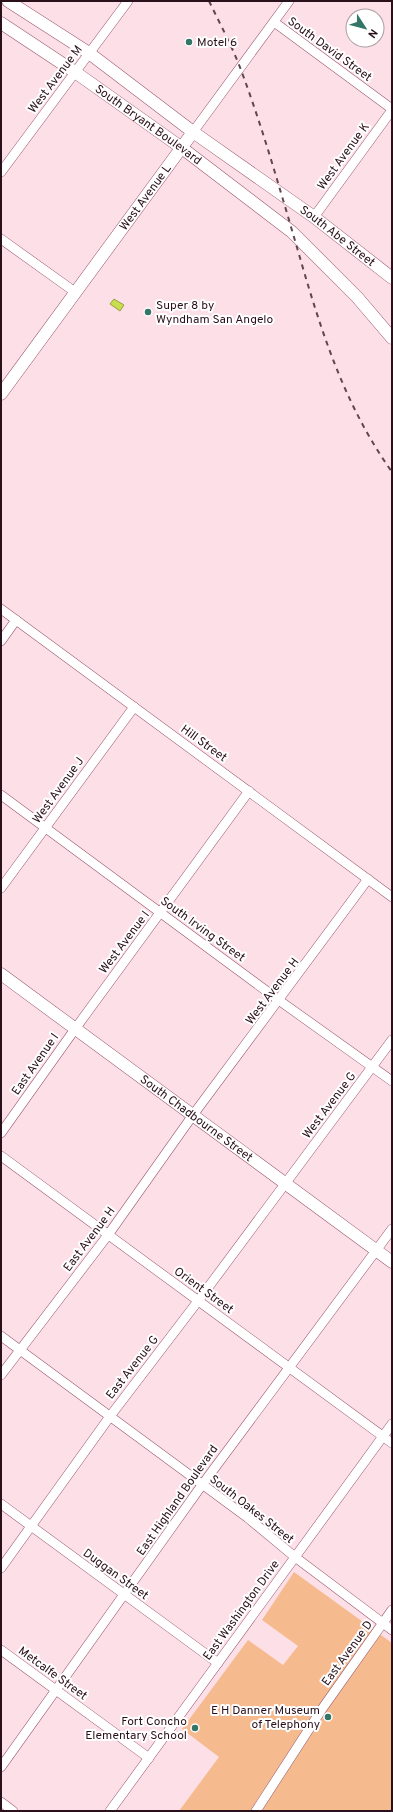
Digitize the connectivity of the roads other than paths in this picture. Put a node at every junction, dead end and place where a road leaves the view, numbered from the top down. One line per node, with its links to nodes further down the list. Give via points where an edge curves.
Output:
1 (8, 1): 6 (main road, South Bryant Boulevard)
2 (128, 1): 6 (street, West Avenue M)
3 (289, 1): 4 (street, West Avenue L)
4 (274, 22): 8 (street, South David Street); 9 (street, West Avenue L)
5 (1, 23): 7 (main road, South Bryant Boulevard)
6 (89, 53): 7 (street, West Avenue M); 9 (main road, South Bryant Boulevard)
7 (75, 72): 10 (main road, South Bryant Boulevard); 11 (street, West Avenue M)
8 (392, 109): 13 (street, West Avenue K)
9 (193, 132): 10 (main road, West Avenue L); 12 (main road, South Bryant Boulevard)
10 (182, 148): 16 (main road, West Avenue L); 17 (main road, South Bryant Boulevard, via 292,232 357,297)
11 (1, 172)
12 (282, 195): 13 (main road, South Abe Street)
13 (314, 217): 15 (main road, South Abe Street)
14 (1, 239): 16 (street)
15 (392, 278)
16 (75, 292): 18 (main road, West Avenue L)
17 (392, 338)
18 (1, 394)
19 (1, 609): 20 (street, Hill Street)
20 (16, 620): 21 (street); 22 (street, Hill Street)
21 (1, 641)
22 (134, 707): 23 (street, Hill Street); 25 (street, West Avenue J)
23 (249, 791): 26 (street, Hill Street); 29 (street, West Avenue I)
24 (1, 795): 25 (street, South Irving Street)
25 (45, 829): 27 (street, West Avenue J); 29 (street, South Irving Street)
26 (368, 879): 28 (street, Hill Street); 31 (street, West Avenue H)
27 (1, 888)
28 (392, 897)
29 (161, 913): 31 (street, South Irving Street); 32 (street, West Avenue I)
30 (1, 974): 32 (main road, South Chadbourne Street)
31 (280, 1001): 34 (street, South Irving Street); 36 (street, West Avenue H)
32 (75, 1028): 36 (main road, South Chadbourne Street); 37 (street, East Avenue I)
33 (392, 1040): 34 (street, West Avenue G)
34 (372, 1067): 35 (street, South Irving Street); 39 (street, West Avenue G)
35 (392, 1081)
36 (193, 1115): 39 (main road, South Chadbourne Street); 41 (street, East Avenue H)
37 (1, 1133)
38 (1, 1156): 41 (street, Orient Street)
39 (286, 1184): 42 (main road, South Chadbourne Street); 44 (street, East Avenue G)
40 (392, 1229): 42 (street, East Highland Boulevard)
41 (108, 1235): 44 (street, Orient Street); 46 (street, East Avenue H)
42 (376, 1250): 43 (main road, South Chadbourne Street); 47 (street, East Highland Boulevard)
43 (392, 1262)
44 (198, 1301): 47 (street, Orient Street); 49 (street, East Avenue G)
45 (1, 1336): 46 (street, South Oakes Street)
46 (19, 1350): 48 (street, East Avenue H); 49 (street, South Oakes Street)
47 (289, 1368): 51 (street, Orient Street); 53 (street, East Highland Boulevard)
48 (1, 1375)
49 (110, 1415): 53 (street, South Oakes Street); 55 (street, East Avenue G)
50 (392, 1424): 51 (street, East Washington Drive)
51 (383, 1437): 52 (street, Orient Street); 56 (street, East Washington Drive)
52 (392, 1443)
53 (202, 1485): 56 (street, South Oakes Street, via 248,1518); 58 (street, East Highland Boulevard)
54 (1, 1504): 55 (street, Duggan Street)
55 (32, 1526): 57 (street, East Avenue G); 58 (street, Duggan Street)
56 (295, 1557): 60 (street, South Oakes Street); 63 (street, East Washington Drive)
57 (1, 1568)
58 (125, 1595): 63 (street, Duggan Street); 64 (street, East Highland Boulevard)
59 (392, 1610): 60 (street, East Avenue D)
60 (383, 1624): 61 (street, South Oakes Street); 70 (street, East Avenue D, via 322,1709)
61 (392, 1630)
62 (1, 1650): 64 (street, Metcalfe Street)
63 (218, 1663): 65 (street, East Washington Drive)
64 (55, 1690): 65 (street, Metcalfe Street); 66 (street, East Highland Boulevard)
65 (149, 1758): 69 (street, East Washington Drive)
66 (1, 1767)
67 (1, 1802): 68 (street)
68 (13, 1811)
69 (110, 1811)
70 (256, 1811)

